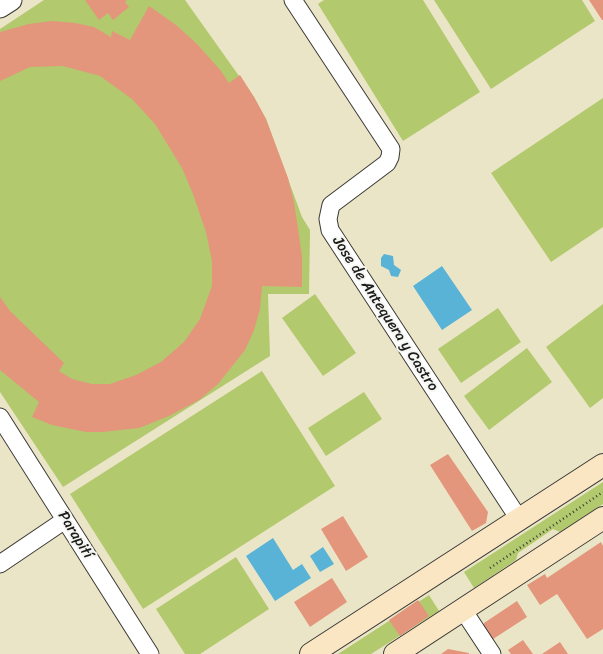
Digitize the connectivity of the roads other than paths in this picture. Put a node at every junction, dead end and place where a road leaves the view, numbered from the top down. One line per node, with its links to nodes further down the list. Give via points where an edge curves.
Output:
1 (11, 0): 3 (street)
2 (293, 0): 7 (street, Jose de Antequera y Castro, via 391,149 387,163 331,205 328,219 330,230)
3 (0, 7)
4 (0, 417): 8 (street, Parapití)
5 (603, 465): 7 (main road)
6 (603, 518): 10 (main road)
7 (518, 519): 12 (main road)
8 (65, 520): 9 (street); 11 (street, Parapití)
9 (0, 564)
10 (463, 610): 13 (main road); 14 (street)
11 (150, 654)
12 (311, 654)
13 (395, 654)
14 (492, 654)

